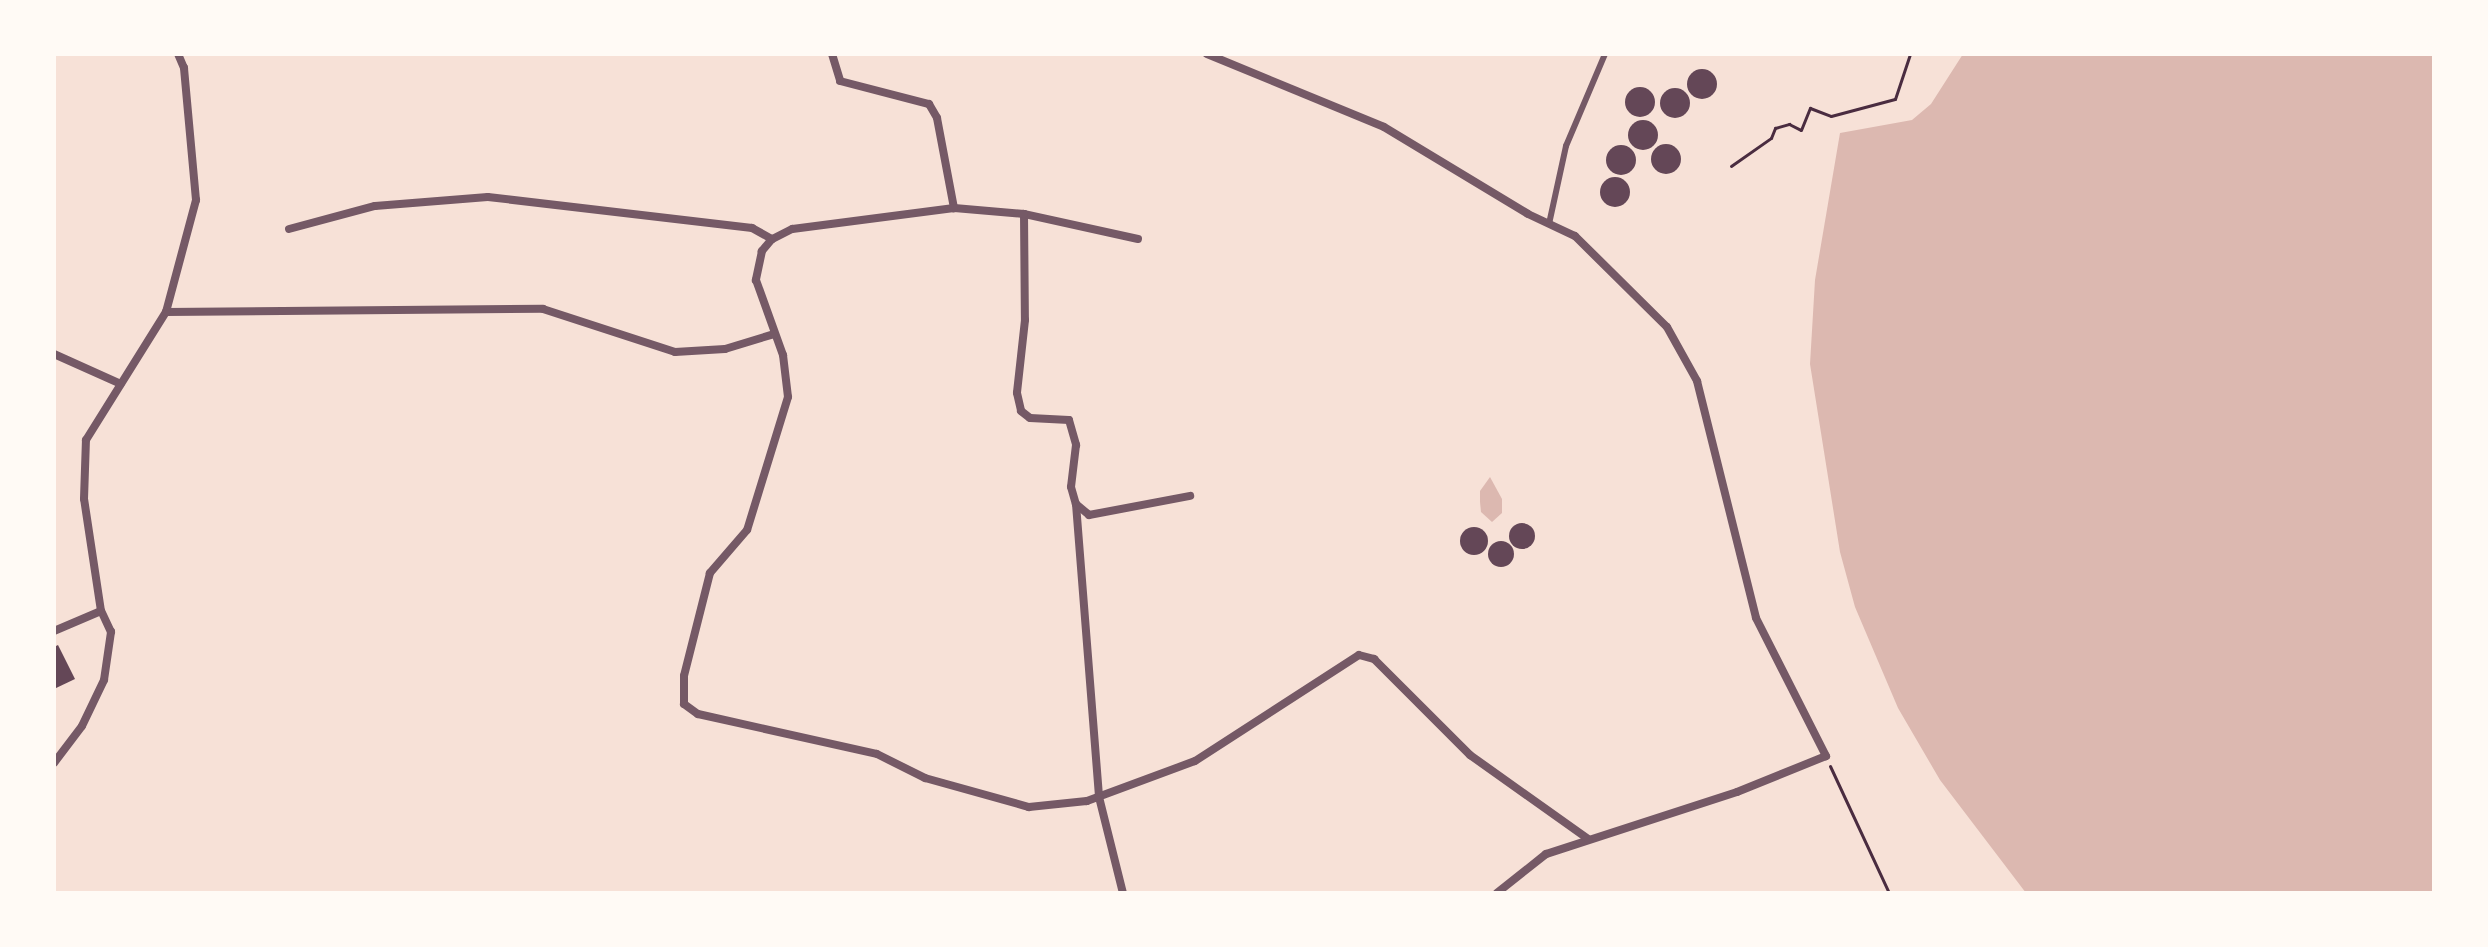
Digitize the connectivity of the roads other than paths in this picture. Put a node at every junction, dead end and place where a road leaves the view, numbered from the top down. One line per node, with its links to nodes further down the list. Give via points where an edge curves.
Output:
1 (178, 54): 13 (street, via 184,68 196,200)
2 (832, 54): 5 (street, via 840,81 929,104 937,118)
3 (1207, 54): 7 (street, via 1384,127)
4 (1605, 54): 7 (lane, via 1566,146)
5 (954, 208): 6 (street); 10 (street, via 806,227)
6 (1024, 214): 11 (street); 18 (street, via 1019,404 1030,418 1060,417 1074,427 1071,487)
7 (1549, 224): 23 (street, via 1575,236 1667,327 1697,381 1756,618 1826,756 1737,792)
8 (752, 228): 9 (street, via 488,197 375,206); 10 (street); 12 (street)
9 (289, 229)
10 (772, 239): 12 (street)
11 (1138, 239)
12 (762, 251): 14 (street, via 756,280)
13 (166, 312): 14 (street, via 543,309 675,352 725,349); 16 (street)
14 (774, 334): 22 (street, via 788,375 788,397 747,530 710,573 684,676 684,704 698,714 877,754 925,778 1029,807)
15 (54, 354): 16 (street)
16 (121, 384): 19 (street, via 86,440 84,499)
17 (1190, 496): 18 (street, via 1089,515)
18 (1076, 504): 22 (street)
19 (101, 611): 20 (street); 21 (street, via 111,632 104,680 82,726)
20 (54, 631)
21 (54, 763)
22 (1099, 797): 23 (street, via 1195,761 1359,655 1374,659 1470,755); 24 (street)
23 (1588, 839): 25 (street, via 1546,854)
24 (1123, 893)
25 (1497, 893)

